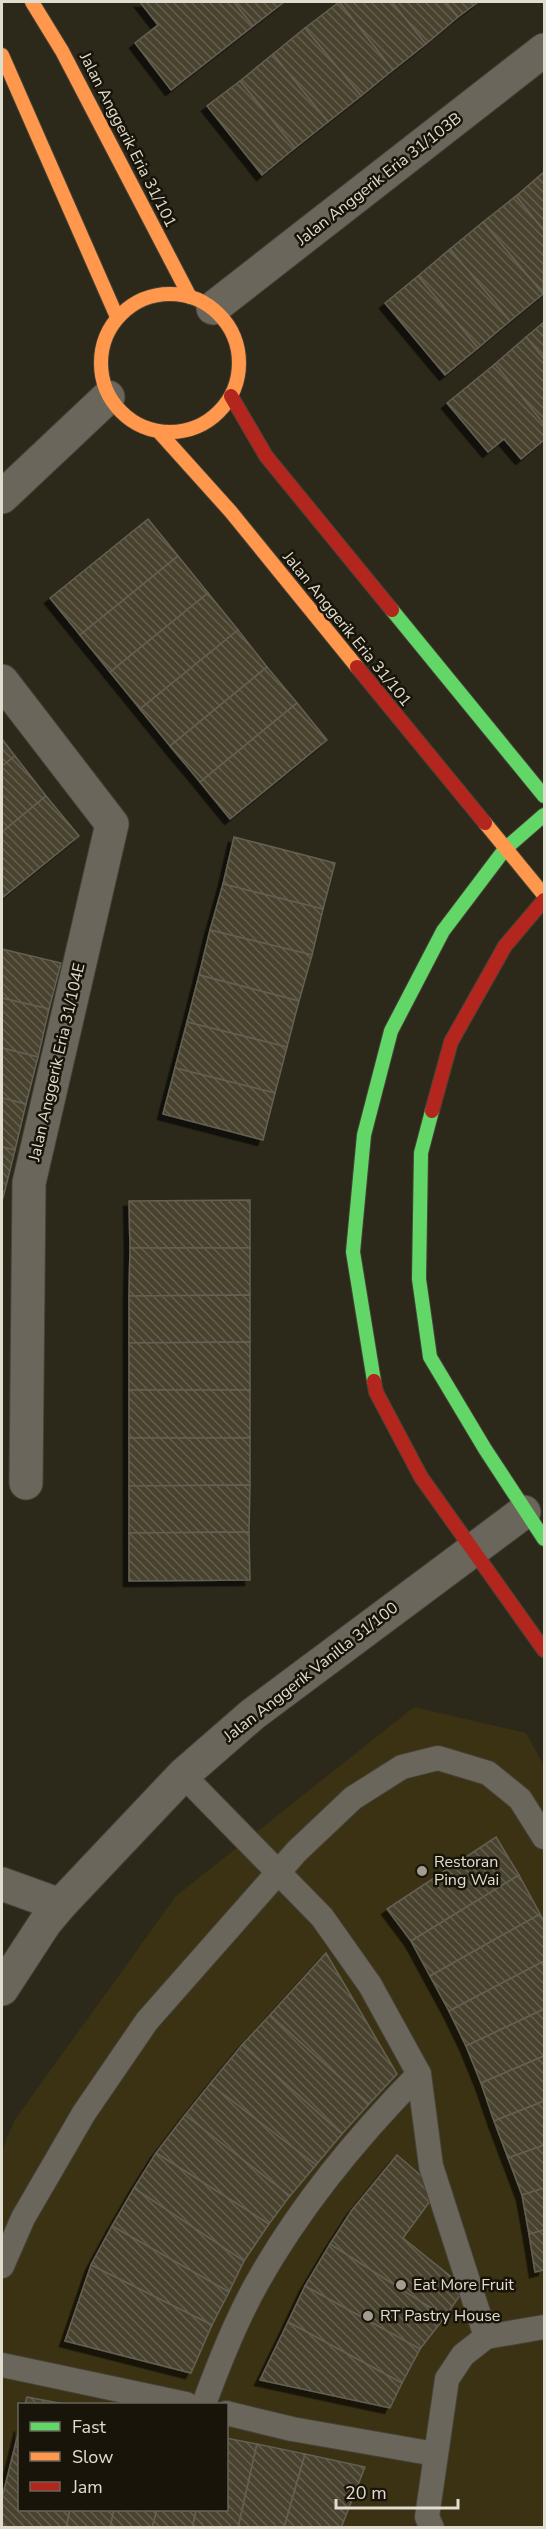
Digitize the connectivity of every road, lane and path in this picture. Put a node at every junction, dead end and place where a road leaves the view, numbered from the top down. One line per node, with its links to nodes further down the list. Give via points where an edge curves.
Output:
1 (32, 2): 4 (street, Jalan Anggerik Eria 31/101)
2 (544, 50): 4 (street, Jalan Anggerik Eria 31/103B)
3 (2, 55): 5 (street)
4 (201, 303): 5 (street, via 165,294 140,301); 6 (street, via 229,326 238,349 238,373)
5 (117, 317): 7 (street, via 104,342 100,370)
6 (231, 396): 8 (street, via 213,418 196,427); 11 (street, via 266,456)
7 (108, 397): 8 (street, via 130,422); 9 (street)
8 (160, 433): 13 (street, Jalan Anggerik Eria 31/101, via 238,521)
9 (2, 497)
10 (2, 681): 16 (street, Jalan Anggerik Eria 31/104E, via 112,824 29,1183)
11 (544, 795)
12 (544, 815): 13 (street)
13 (505, 849): 14 (street, Jalan Anggerik Eria 31/101); 19 (street, via 443,931 392,1031 364,1136 353,1252 376,1392 420,1477)
14 (544, 895)
15 (544, 900): 17 (street, via 505,946 451,1041 422,1153 419,1279 430,1357)
16 (26, 1483)
17 (524, 1512): 18 (street); 19 (street, Jalan Anggerik Vanilla 31/100)
18 (544, 1539)
19 (472, 1549): 20 (street); 21 (street, Jalan Anggerik Vanilla 31/100, via 253,1714)
20 (544, 1650)
21 (183, 1775): 23 (lane); 25 (street, Jalan Anggerik Vanilla 31/100)
22 (544, 1837): 23 (lane, via 520,1799 488,1773 438,1758 402,1767 353,1798)
23 (280, 1871): 27 (lane, via 322,1917 369,1985); 28 (lane, via 147,2021 84,2113 23,2218)
24 (2, 1884): 25 (street)
25 (60, 1905): 26 (street, Jalan Anggerik Vanilla 31/100)
26 (2, 1989)
27 (419, 2074): 30 (lane, via 431,2166); 33 (lane, via 332,2170 257,2283 221,2357)
28 (2, 2266)
29 (544, 2327): 30 (lane)
30 (486, 2337): 35 (lane, via 463,2355 447,2379)
31 (2, 2366): 32 (lane)
32 (181, 2403)
33 (204, 2403)
34 (228, 2414): 35 (lane)
35 (435, 2454): 36 (lane)
36 (424, 2524)

